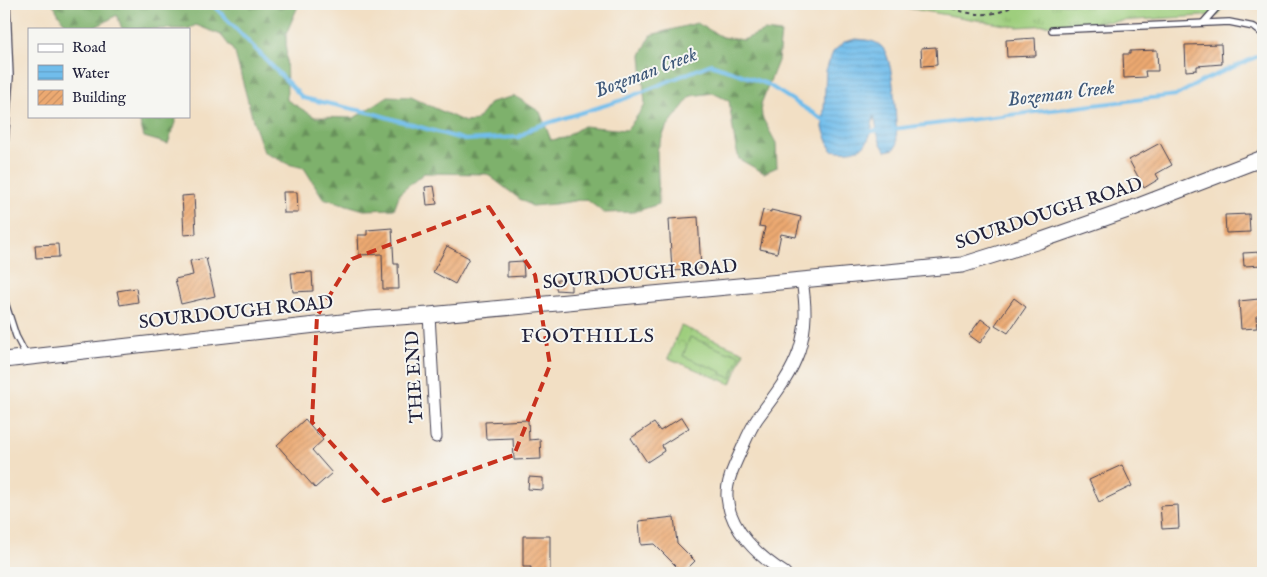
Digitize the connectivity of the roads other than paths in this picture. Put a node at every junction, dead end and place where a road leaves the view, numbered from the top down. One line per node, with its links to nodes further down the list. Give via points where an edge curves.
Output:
1 (7, 4): 6 (lane, via 10,77)
2 (1220, 4): 3 (lane)
3 (1203, 23): 4 (lane); 5 (lane, via 1229,22 1254,28)
4 (1052, 30)
5 (1263, 34)
6 (4, 155)
7 (1263, 158): 8 (street, SOURDOUGH ROAD, via 1136,207 962,265)
8 (802, 280): 10 (street, SOURDOUGH ROAD); 14 (street, via 805,326 798,352 787,377 756,420 743,445 732,471 727,496 733,521 750,544 769,563)
9 (4, 298): 11 (lane, via 16,336)
10 (428, 315): 11 (street, SOURDOUGH ROAD); 13 (street, THE END)
11 (27, 357): 12 (street, SOURDOUGH ROAD)
12 (4, 360)
13 (436, 437)
14 (785, 573)

